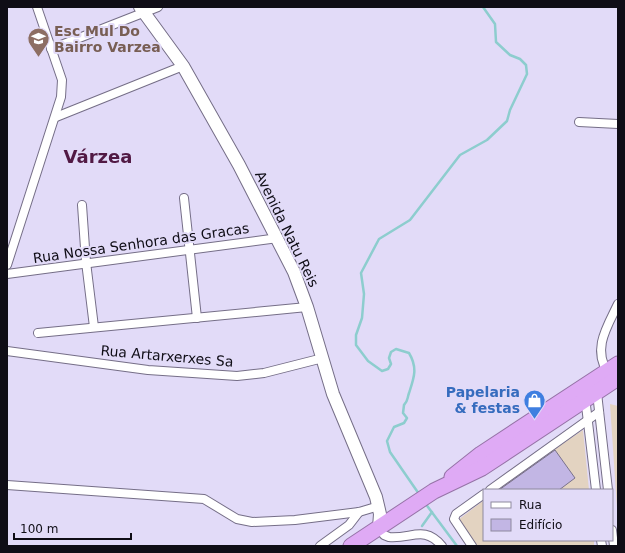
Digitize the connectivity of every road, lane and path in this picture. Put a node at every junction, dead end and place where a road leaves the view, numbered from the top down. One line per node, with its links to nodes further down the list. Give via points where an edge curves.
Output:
1 (37, 7): 4 (street)
2 (158, 7): 3 (street)
3 (142, 10): 4 (street); 5 (street, Avenida Natu Reis)
4 (51, 49): 6 (street, via 62,80)
5 (182, 66): 6 (street); 11 (street, Avenida Natu Reis)
6 (56, 117): 14 (street)
7 (579, 122): 8 (street)
8 (618, 124)
9 (184, 198): 12 (street)
10 (82, 205): 13 (street)
11 (278, 238): 12 (street, Rua Nossa Senhora das Gracas); 17 (street, Avenida Natu Reis)
12 (191, 249): 13 (street, Rua Nossa Senhora das Gracas); 18 (street)
13 (86, 262): 15 (street, Rua Nossa Senhora das Gracas); 19 (street)
14 (7, 265)
15 (7, 274)
16 (618, 304): 23 (street, via 601,344 602,362)
17 (307, 306): 18 (street); 22 (street, Avenida Natu Reis)
18 (197, 318): 19 (street)
19 (94, 327): 20 (street)
20 (38, 333)
21 (7, 350): 22 (street, Rua Artarxerxes Sa, via 148,370 237,376 264,373)
22 (323, 358): 32 (street, Avenida Natu Reis, via 336,403 370,478)
23 (615, 376): 24 (highway)
24 (589, 394): 25 (street); 26 (street); 34 (highway, via 481,454)
25 (599, 412): 26 (street); 30 (street)
26 (588, 419): 28 (street); 29 (street)
27 (7, 485): 33 (street, via 204,498 231,516 252,522 295,520)
28 (491, 489)
29 (596, 489)
30 (608, 489)
31 (483, 495): 38 (street, via 456,514 454,519)
32 (379, 506): 33 (street); 34 (street, Avenida Natu Reis)
33 (359, 512): 35 (street, via 349,525)
34 (379, 528): 36 (highway); 37 (street, via 389,537 427,534)
35 (320, 546)
36 (351, 546)
37 (442, 546)
38 (472, 546)

